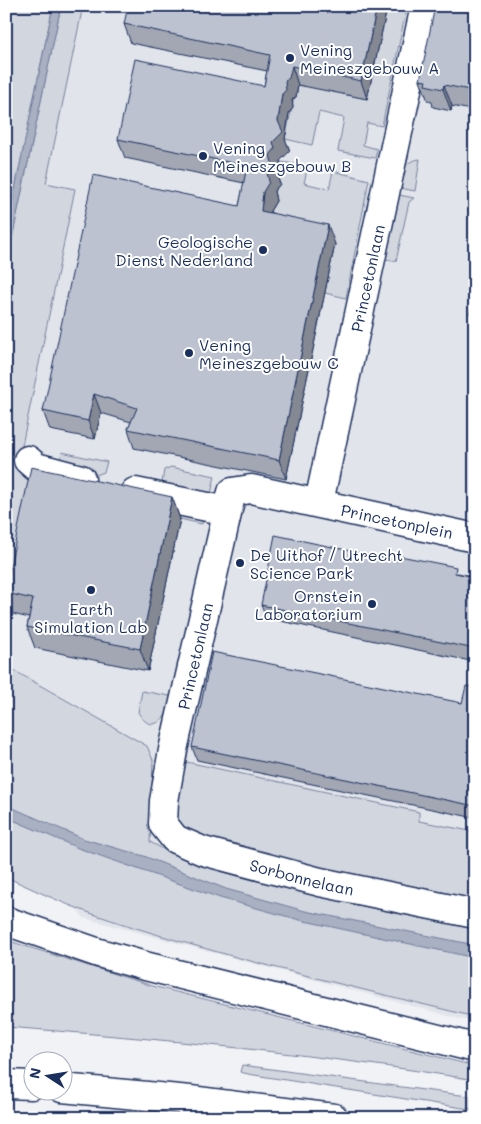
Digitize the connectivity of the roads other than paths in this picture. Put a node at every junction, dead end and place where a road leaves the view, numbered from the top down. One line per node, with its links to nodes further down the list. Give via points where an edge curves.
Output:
1 (424, 6): 3 (main road, Princetonlaan)
2 (28, 460): 4 (main road, via 36,467 108,486)
3 (319, 502): 4 (main road, Princetonlaan, via 251,489 232,492); 5 (main road, Princetonplein, via 337,509)
4 (227, 511): 6 (main road, Princetonlaan)
5 (475, 538)
6 (164, 801): 7 (main road, Sorbonnelaan, via 163,824 175,839 203,851 320,882)
7 (475, 914)
8 (6, 921): 9 (main road, via 144,966)
9 (475, 1048)
10 (6, 1084): 11 (main road)
11 (22, 1085)
12 (72, 1089): 13 (main road)
13 (334, 1118)

